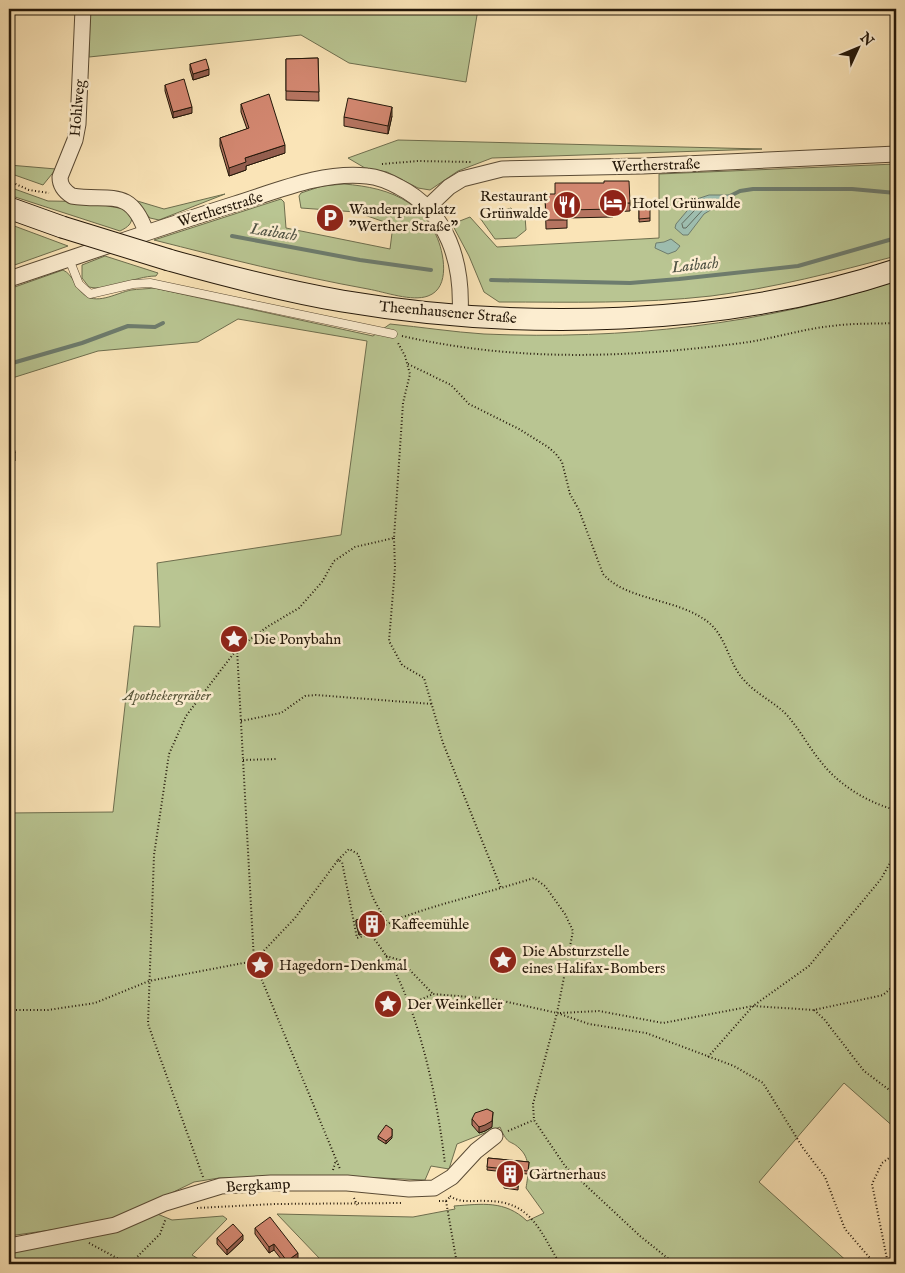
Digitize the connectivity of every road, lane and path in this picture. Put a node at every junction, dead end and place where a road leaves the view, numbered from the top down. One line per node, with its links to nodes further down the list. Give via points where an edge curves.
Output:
1 (83, 9): 6 (street, Hohlweg, via 78,124 60,177)
2 (896, 154): 4 (street, Wertherstraße)
3 (381, 164): 4 (path, via 479,162)
4 (502, 169): 7 (street, Wertherstraße, via 462,178)
5 (9, 181): 6 (path, via 29,190 52,194)
6 (63, 188): 9 (street, via 72,196 108,196 126,202 139,214)
7 (428, 207): 9 (street, Wertherstraße, via 413,194 390,183 368,176 339,176 307,182); 13 (street, Wertherstraße, via 450,239 456,257)
8 (9, 208): 13 (main road, Theenhausener Straße, bridge, via 228,277 341,301)
9 (146, 232): 10 (street, Wertherstraße)
10 (69, 259): 12 (street, Wertherstraße); 15 (lane, via 79,284 90,294 150,283)
11 (896, 270): 13 (main road, Theenhausener Straße, via 769,303 699,312 551,318)
12 (9, 279)
13 (460, 315)
14 (896, 323): 15 (path, via 832,326 684,350 586,356 492,352)
15 (393, 334): 16 (path)
16 (408, 364): 17 (path, via 410,374 403,403); 23 (path, via 452,385 469,404 548,446 562,462 570,494 607,579 621,588 679,606 708,622 720,635 744,680 785,714 833,774 868,800)
17 (394, 538): 18 (path, via 355,547 334,561 322,582 300,608); 19 (path, via 389,641 402,665 424,678)
18 (237, 649): 20 (path); 32 (path, via 186,716 169,754 154,855)
19 (432, 704): 20 (path, via 316,695 305,696 281,712); 26 (path, via 459,787)
20 (240, 721): 22 (path)
21 (277, 759): 22 (path)
22 (242, 760): 31 (path)
23 (896, 810)
24 (896, 852): 36 (path, via 881,879 809,966)
25 (338, 860): 27 (path, via 349,849 358,854 373,898); 29 (path, via 342,862 357,938); 31 (path, via 295,918)
26 (500, 888): 27 (path); 39 (path, via 534,878 545,886 573,931)
27 (387, 923): 29 (path, via 379,931)
28 (358, 925): 29 (path, via 360,934)
29 (369, 934): 30 (path)
30 (386, 956): 34 (path, via 400,960); 35 (path)
31 (254, 961): 32 (path); 46 (path)
32 (149, 981): 37 (path, via 95,1003 48,1010); 47 (path, via 148,1024)
33 (896, 984): 38 (path, via 883,995)
34 (432, 994): 35 (path); 39 (path, via 494,1000)
35 (411, 1004): 45 (path, via 442,1136)
36 (753, 1006): 38 (path); 39 (path, via 663,1023 599,1011); 40 (path)
37 (9, 1010)
38 (814, 1010): 41 (path, via 864,1071)
39 (557, 1013): 40 (path, via 589,1024 646,1033); 42 (path, via 535,1095)
40 (708, 1057): 58 (path, via 734,1066 763,1083 825,1177 845,1228)
41 (896, 1095)
42 (534, 1120): 43 (path); 57 (path, via 565,1166)
43 (495, 1136): 45 (street, Bergkamp)
44 (896, 1153): 59 (path, via 882,1163 872,1184)
45 (447, 1181): 46 (street, Bergkamp, via 426,1189)
46 (347, 1182): 47 (street, Bergkamp, via 271,1183)
47 (207, 1189): 52 (street, Bergkamp, via 115,1225)
48 (357, 1205): 49 (path, via 275,1204)
49 (194, 1208)
50 (167, 1213): 54 (path, via 160,1234)
51 (89, 1243): 54 (path)
52 (10, 1252): 53 (path)
53 (16, 1264)
54 (129, 1264)
55 (457, 1264): 56 (path, via 446,1201 450,1197 466,1202 499,1201 519,1207 538,1228)
56 (560, 1264)
57 (675, 1264)
58 (875, 1264)
59 (888, 1264)

